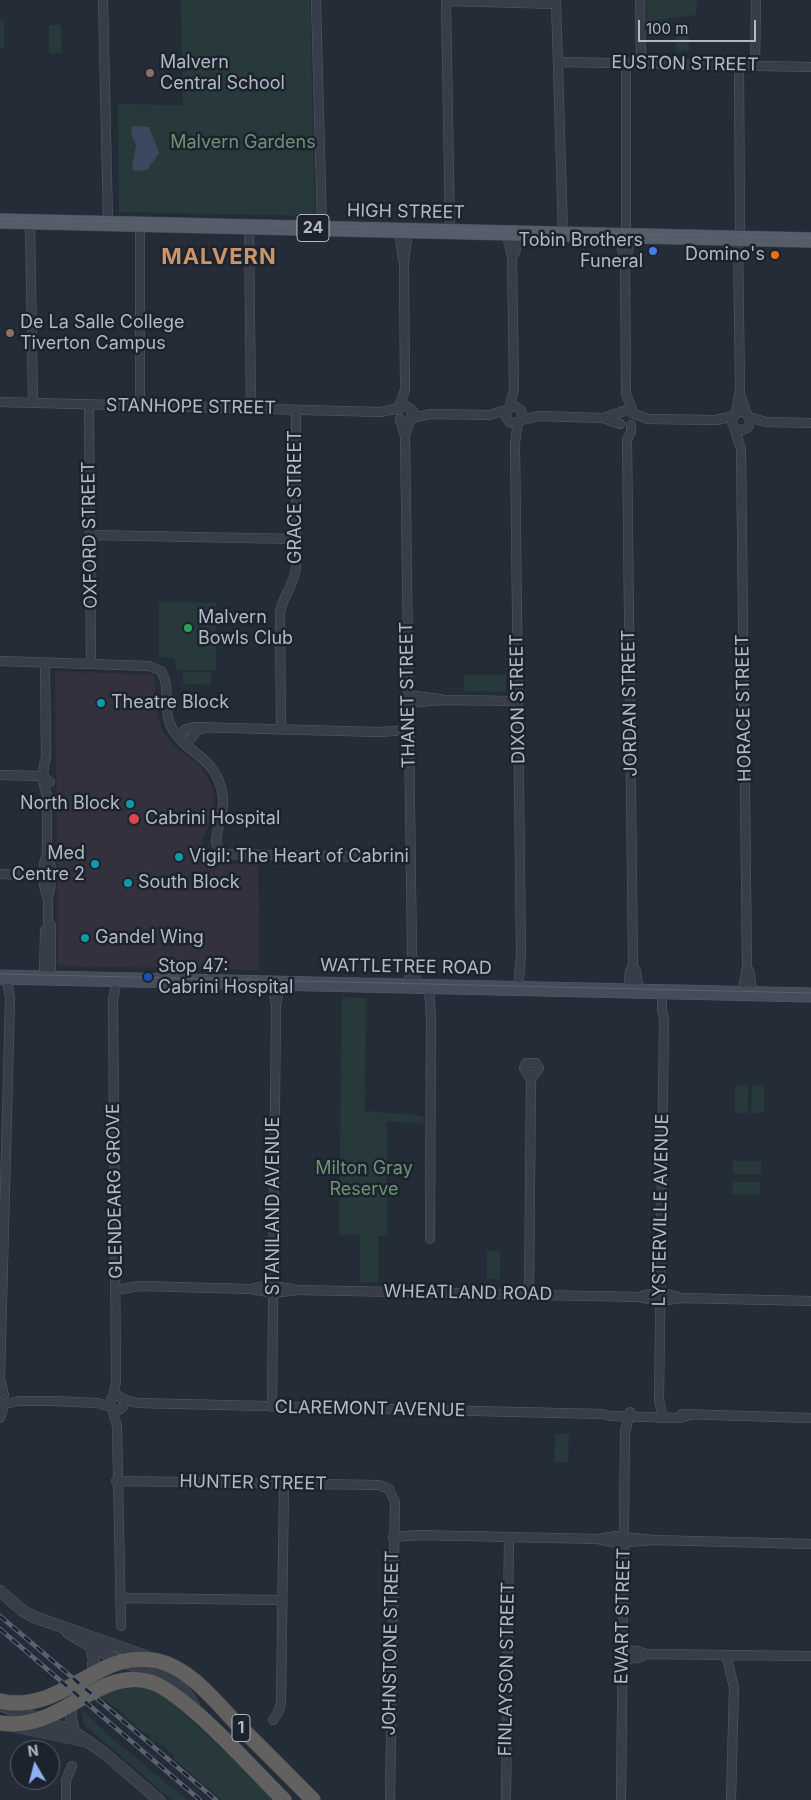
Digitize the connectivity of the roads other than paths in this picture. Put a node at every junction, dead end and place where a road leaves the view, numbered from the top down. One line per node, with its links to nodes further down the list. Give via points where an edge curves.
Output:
1 (103, 0): 15 (street)
2 (316, 0): 18 (street)
3 (446, 0): 6 (street); 20 (street)
4 (640, 0): 9 (street)
5 (756, 0): 11 (street)
6 (556, 2): 7 (street)
7 (559, 62): 8 (street, EUSTON STREET); 22 (street)
8 (626, 63): 9 (street, EUSTON STREET); 23 (street)
9 (641, 63): 10 (street, EUSTON STREET)
10 (739, 65): 11 (street, EUSTON STREET); 24 (street)
11 (755, 65): 12 (street, EUSTON STREET)
12 (811, 66)
13 (0, 221): 14 (main road, HIGH STREET / 24)
14 (30, 222): 15 (main road, HIGH STREET / 24); 31 (street)
15 (108, 224): 16 (main road, HIGH STREET / 24)
16 (140, 224): 17 (main road, HIGH STREET / 24); 33 (street)
17 (249, 227): 18 (main road, HIGH STREET / 24); 34 (street)
18 (322, 228): 19 (main road, HIGH STREET / 24)
19 (403, 230): 20 (main road, HIGH STREET / 24); 26 (street, via 400,247 404,263)
20 (450, 232): 21 (main road, HIGH STREET / 24)
21 (513, 233): 22 (main road, HIGH STREET / 24); 27 (street, DIXON STREET)
22 (563, 234): 23 (main road, HIGH STREET / 24)
23 (625, 236): 24 (main road, HIGH STREET / 24); 28 (street)
24 (739, 238): 25 (main road, HIGH STREET / 24); 29 (street)
25 (811, 240)
26 (405, 390): 38 (street); 39 (street)
27 (514, 390): 35 (street, DIXON STREET); 41 (street, DIXON STREET)
28 (626, 394): 37 (street); 43 (street)
29 (740, 394): 44 (street); 45 (street)
30 (0, 402): 31 (street, STANHOPE STREET)
31 (33, 403): 32 (street, STANHOPE STREET)
32 (88, 405): 33 (street, STANHOPE STREET); 51 (street, OXFORD STREET)
33 (140, 406): 34 (street, STANHOPE STREET)
34 (251, 409): 36 (street, STANHOPE STREET)
35 (520, 409): 40 (street); 41 (street)
36 (296, 410): 38 (street, STANHOPE STREET); 52 (street, GRACE STREET)
37 (620, 412): 42 (street); 43 (street, via 627,410); 47 (street, JORDAN STREET, via 618,419)
38 (399, 413): 39 (street, via 405,421); 39 (street, via 405,405); 48 (street, THANET STREET)
39 (411, 413): 41 (street); 48 (street, THANET STREET)
40 (539, 416): 41 (street); 42 (street)
41 (512, 417): 57 (street, DIXON STREET, via 515,443)
42 (603, 418): 47 (street)
43 (633, 418): 44 (street); 47 (street); 49 (street, JORDAN STREET)
44 (734, 421): 45 (street, via 740,430); 45 (street, via 741,412); 50 (street, HORACE STREET)
45 (748, 422): 46 (street); 50 (street, HORACE STREET)
46 (811, 423)
47 (621, 424): 49 (street, JORDAN STREET)
48 (405, 436): 56 (street, THANET STREET)
49 (627, 440): 76 (street, JORDAN STREET, via 633,966 636,971)
50 (741, 449): 78 (street, HORACE STREET, via 747,967 750,974)
51 (91, 535): 52 (street); 55 (street, OXFORD STREET)
52 (296, 539): 59 (street, GRACE STREET, via 296,574 280,613)
53 (0, 661): 54 (street)
54 (45, 663): 55 (street); 64 (street, via 44,764)
55 (91, 664): 61 (street, via 149,666 161,671 167,715)
56 (408, 699): 57 (street); 60 (street, THANET STREET)
57 (517, 701): 75 (street, DIXON STREET)
58 (204, 728): 59 (street); 61 (street, via 190,727); 62 (street)
59 (281, 730): 60 (street)
60 (409, 733): 66 (street, THANET STREET)
61 (177, 736): 62 (street)
62 (186, 744): 66 (street, via 209,763 218,780 223,806 216,838 220,852)
63 (0, 775): 64 (street)
64 (47, 779): 65 (street)
65 (47, 854): 68 (street); 69 (street, via 51,863)
66 (411, 858): 74 (street, THANET STREET, via 412,953)
67 (0, 874): 68 (street)
68 (44, 876): 69 (street)
69 (48, 899): 71 (street)
70 (7, 977): 71 (main road, WATTLETREE ROAD); 87 (street, via 10,998)
71 (48, 978): 72 (main road, WATTLETREE ROAD)
72 (113, 979): 73 (main road, WATTLETREE ROAD); 82 (street, GLENDEARG GROVE)
73 (276, 983): 74 (main road, WATTLETREE ROAD); 83 (street, STANILAND AVENUE)
74 (422, 987): 75 (main road, WATTLETREE ROAD); 81 (street, THANET STREET, via 434,1006 431,1018)
75 (521, 989): 76 (main road, WATTLETREE ROAD)
76 (633, 992): 77 (main road, WATTLETREE ROAD)
77 (665, 992): 78 (main road, WATTLETREE ROAD); 85 (street, LYSTERVILLE AVENUE)
78 (747, 994): 79 (main road, WATTLETREE ROAD)
79 (811, 995)
80 (531, 1080): 84 (street)
81 (430, 1238)
82 (116, 1286): 83 (street, WHEATLAND ROAD); 90 (street, GLENDEARG GROVE)
83 (273, 1289): 84 (street, WHEATLAND ROAD); 91 (street, STANILAND AVENUE)
84 (529, 1295): 85 (street, WHEATLAND ROAD)
85 (660, 1298): 86 (street, WHEATLAND ROAD); 89 (street, LYSTERVILLE AVENUE)
86 (811, 1301)
87 (0, 1380): 88 (street)
88 (3, 1400): 90 (street, CLAREMONT AVENUE); 95 (street)
89 (659, 1400): 93 (street, LYSTERVILLE AVENUE); 94 (street, LYSTERVILLE AVENUE)
90 (117, 1403): 91 (street, CLAREMONT AVENUE); 97 (street, GLENDEARG GROVE)
91 (272, 1407): 92 (street, CLAREMONT AVENUE)
92 (625, 1414): 93 (street, CLAREMONT AVENUE); 102 (street, EWART STREET)
93 (653, 1415): 94 (street, CLAREMONT AVENUE)
94 (663, 1415): 96 (street, CLAREMONT AVENUE)
95 (0, 1418)
96 (811, 1418)
97 (116, 1481): 98 (street, HUNTER STREET); 105 (street, GLENDEARG GROVE)
98 (284, 1484): 99 (street, HUNTER STREET, via 379,1485); 106 (street)
99 (389, 1489): 100 (street, JOHNSTONE STREET, via 395,1502)
100 (393, 1535): 101 (street); 131 (street, JOHNSTONE STREET)
101 (509, 1537): 102 (street); 132 (street, FINLAYSON STREET)
102 (624, 1540): 103 (street); 110 (street, EWART STREET)
103 (811, 1544)
104 (0, 1591): 107 (street, via 29,1614)
105 (121, 1598): 106 (street); 108 (street, GLENDEARG GROVE)
106 (282, 1600): 122 (street, via 281,1702)
107 (60, 1626): 109 (street); 115 (street)
108 (121, 1626)
109 (90, 1645): 114 (street); 117 (street, via 94,1659)
110 (622, 1654): 111 (street, via 638,1658 646,1654); 133 (street, EWART STREET)
111 (726, 1655): 112 (street); 116 (street)
112 (736, 1655): 113 (street); 116 (street)
113 (811, 1656)
114 (121, 1661): 115 (highway, 1); 117 (highway, 1); 120 (street, via 175,1682 190,1696)
115 (163, 1662): 130 (highway, 1, via 194,1681)
116 (731, 1670): 134 (street, via 734,1687)
117 (92, 1674): 118 (highway, 1, via 41,1700)
118 (0, 1703): 121 (street, via 12,1711)
119 (71, 1705): 120 (highway, 1, via 109,1684 137,1679 163,1687); 121 (highway, 1); 124 (street)
120 (197, 1715): 129 (highway, 1)
121 (42, 1719): 123 (highway, 1, via 25,1724); 124 (street)
122 (273, 1720)
123 (2, 1724): 125 (street)
124 (74, 1732): 125 (street)
125 (86, 1742): 128 (street, via 104,1753)
126 (72, 1766): 127 (street, via 66,1780)
127 (66, 1800)
128 (159, 1800)
129 (284, 1800)
130 (313, 1800)
131 (390, 1800)
132 (506, 1800)
133 (621, 1800)
134 (731, 1800)

